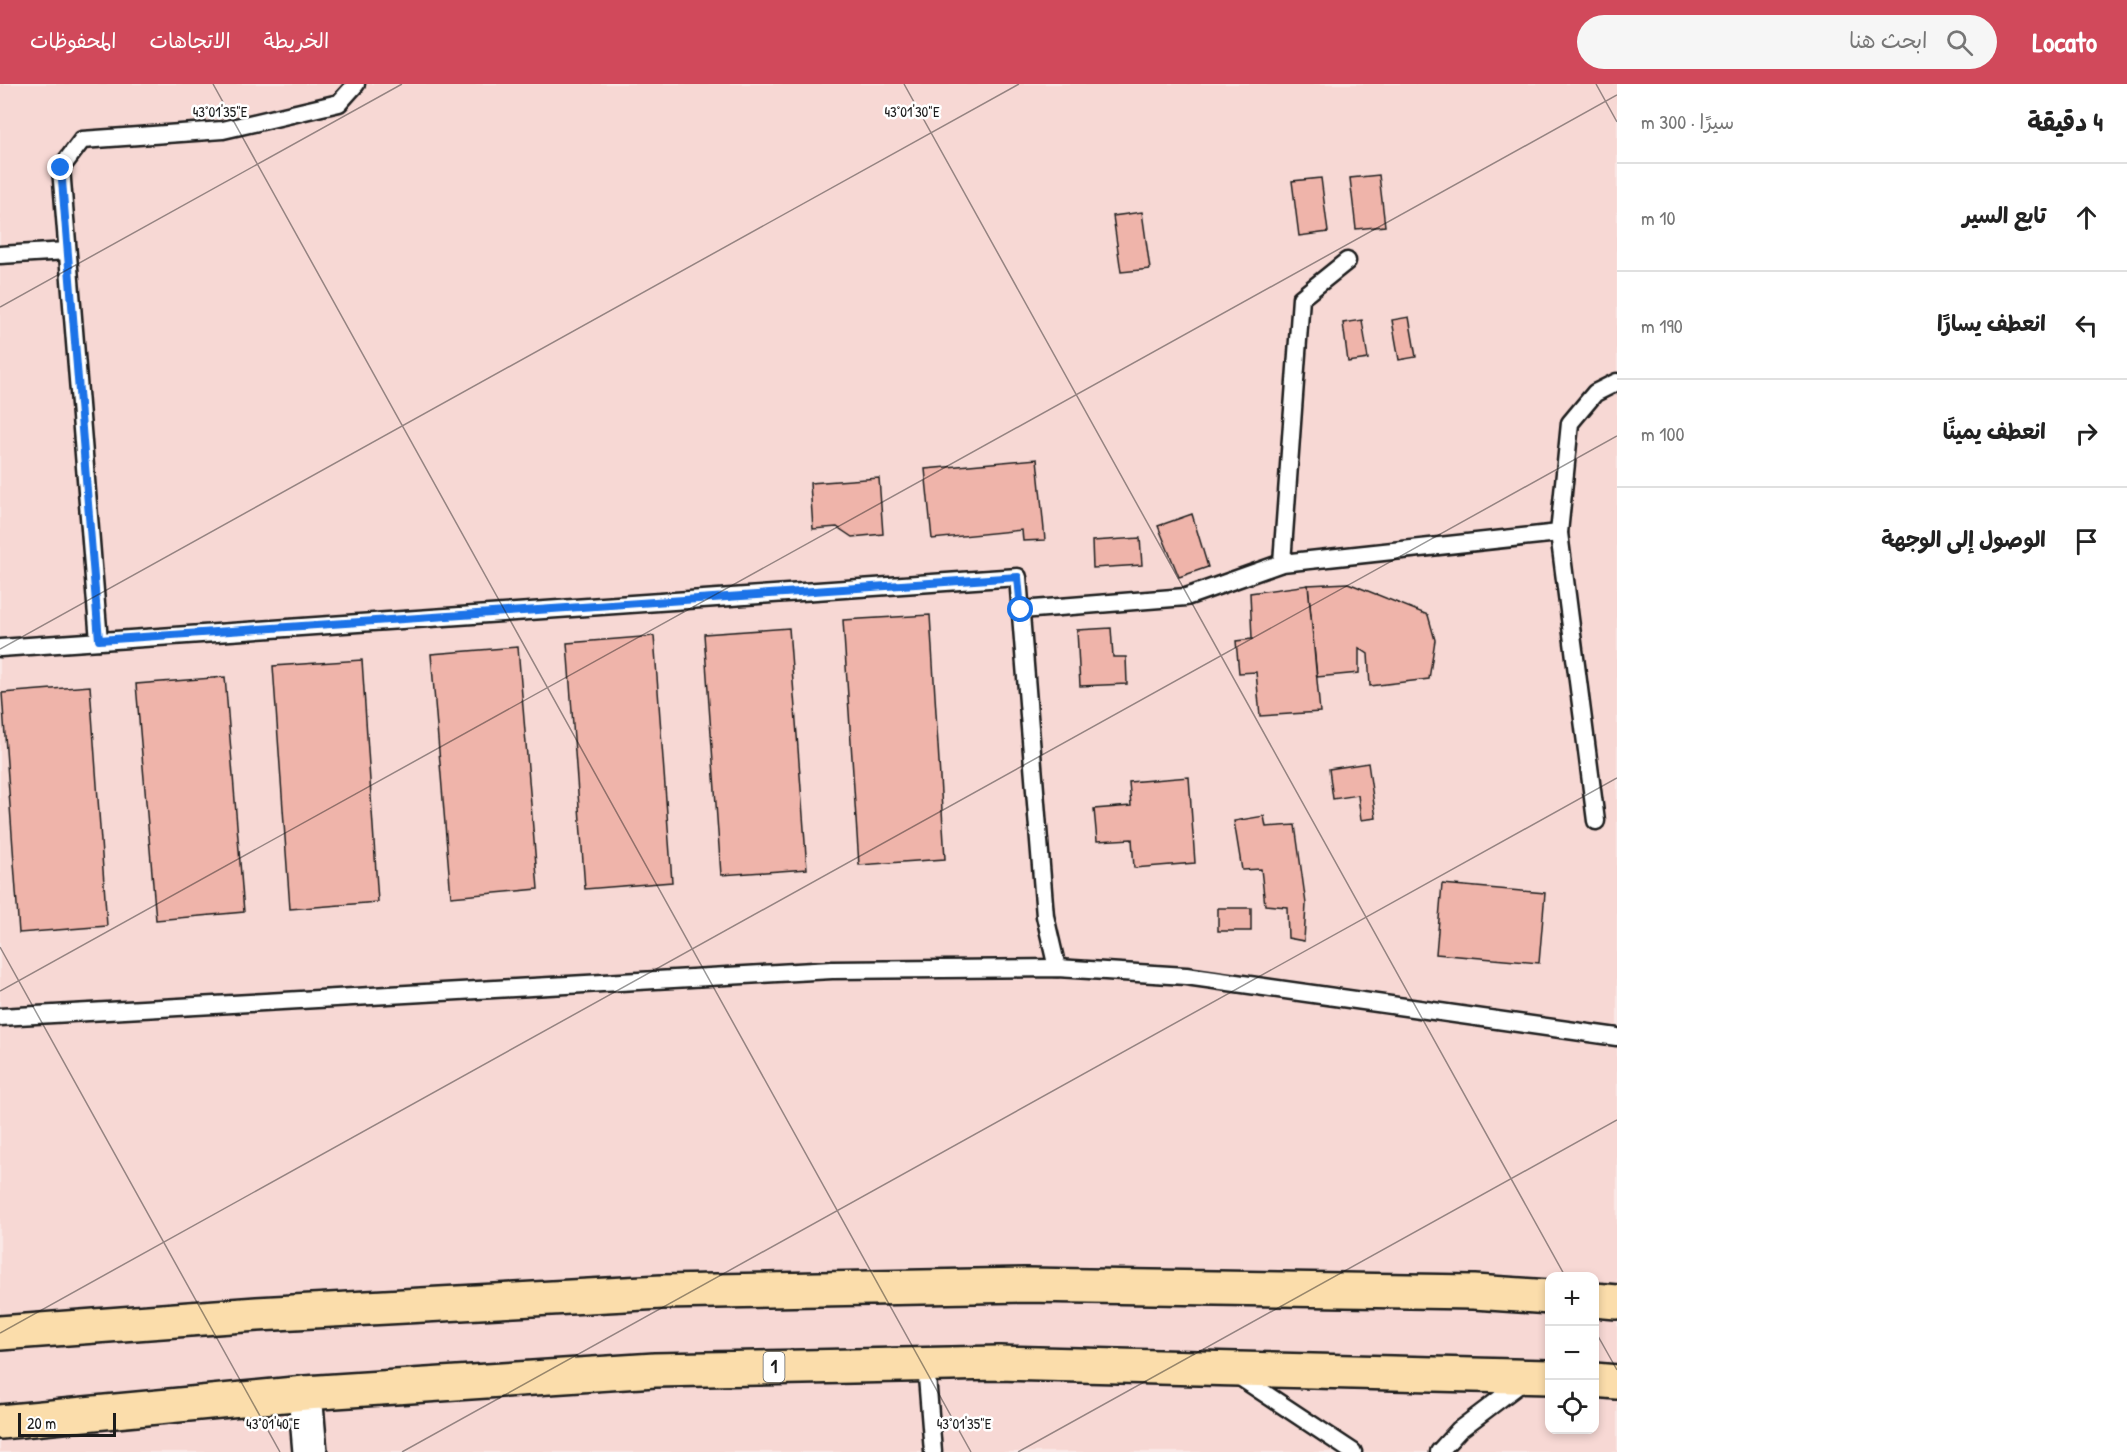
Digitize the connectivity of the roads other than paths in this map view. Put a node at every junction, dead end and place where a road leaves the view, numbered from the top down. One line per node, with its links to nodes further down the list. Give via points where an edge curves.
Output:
1 (356, 84): 2 (lane, via 339,103 223,130 82,140 61,168)
2 (68, 251): 3 (lane); 9 (lane)
3 (0, 255)
4 (1347, 261): 7 (lane, via 1301,298)
5 (1617, 382): 6 (lane, via 1595,393 1570,423)
6 (1560, 533): 7 (lane); 11 (lane)
7 (1282, 563): 8 (lane, via 1186,597)
8 (1021, 610): 9 (lane, via 1018,577); 12 (lane, via 1045,916)
9 (99, 640): 10 (lane)
10 (0, 648)
11 (1596, 821)
12 (1057, 968): 13 (lane, via 831,970); 14 (lane, via 1186,976)
13 (0, 1017)
14 (1617, 1036)
15 (1545, 1297): 18 (highway, via 1474,1292 1025,1285 674,1292 257,1314)
16 (1599, 1300): 17 (highway)
17 (1617, 1302)
18 (0, 1333)
19 (926, 1364): 20 (highway, 1); 24 (highway, 1, via 655,1370); 27 (lane)
20 (1226, 1368): 21 (highway, 1); 28 (lane)
21 (1540, 1376): 29 (lane, via 1459,1430)
22 (1599, 1380): 23 (highway)
23 (1617, 1382)
24 (305, 1393): 25 (highway, 1); 26 (street)
25 (0, 1422)
26 (310, 1452)
27 (933, 1452)
28 (1353, 1452)
29 (1439, 1452)

